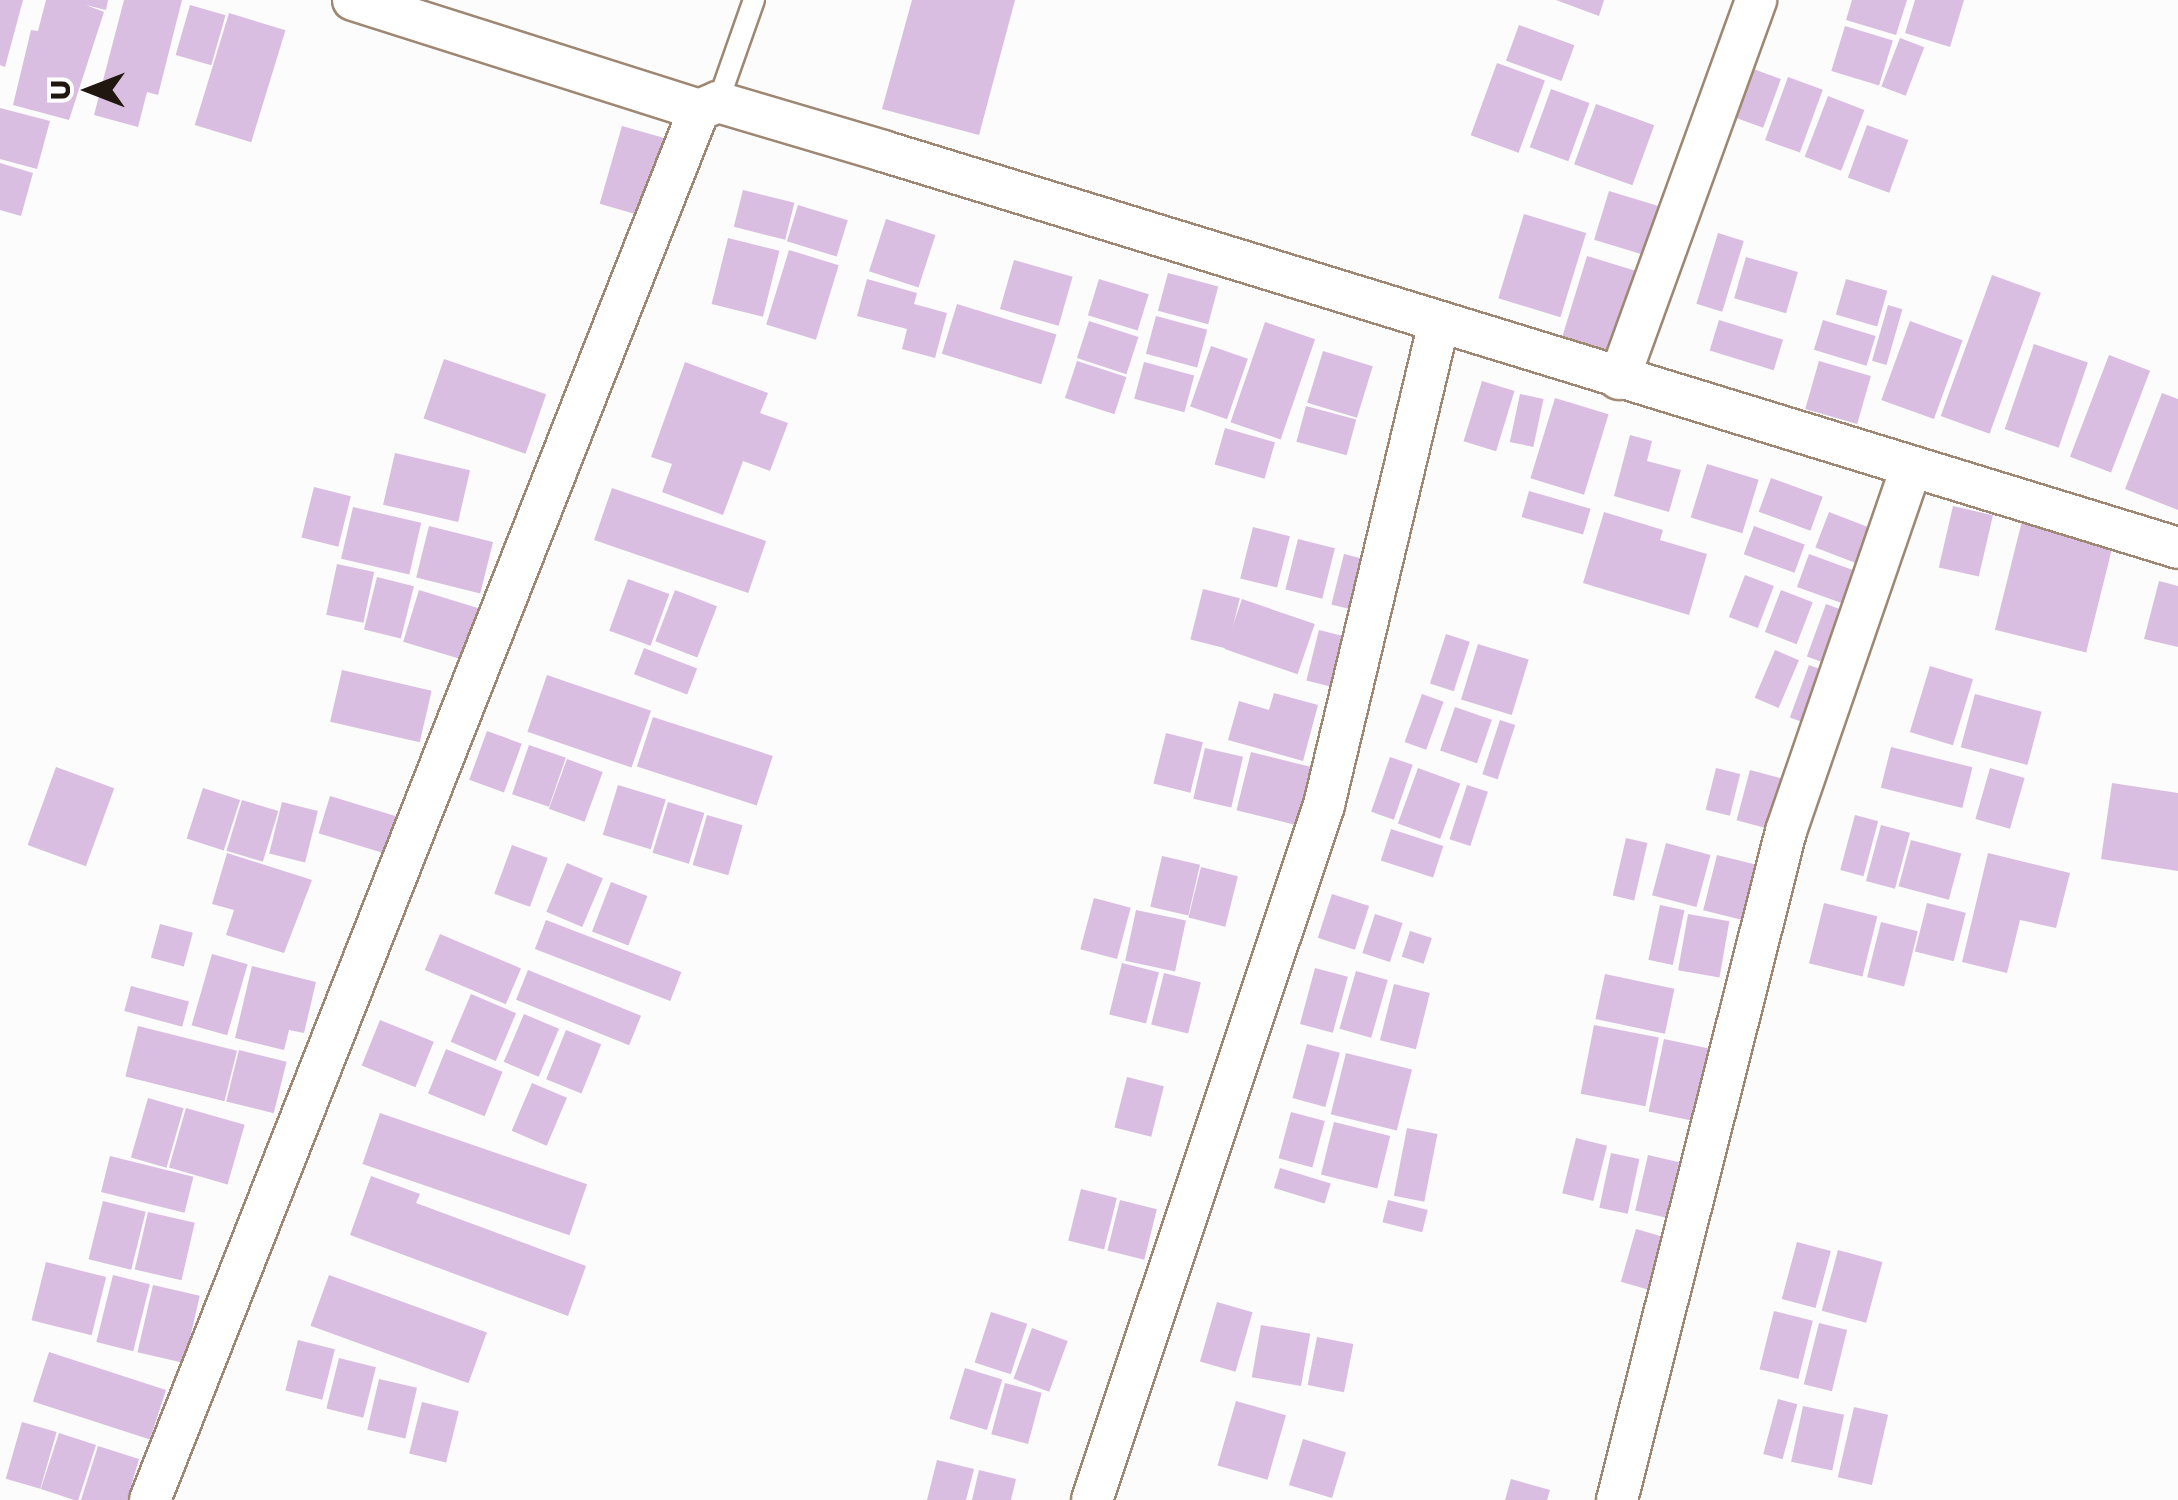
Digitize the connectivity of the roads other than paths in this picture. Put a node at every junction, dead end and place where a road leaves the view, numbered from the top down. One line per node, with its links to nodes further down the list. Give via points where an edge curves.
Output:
1 (352, 0): 4 (street)
2 (754, 0): 4 (lane)
3 (1756, 0): 6 (street)
4 (709, 106): 5 (street); 9 (street)
5 (1438, 325): 6 (street, via 1502,339); 10 (street, via 1324,805)
6 (1619, 380): 7 (street)
7 (1911, 468): 8 (street); 11 (street, via 1786,831)
8 (2178, 548)
9 (150, 1500)
10 (1092, 1500)
11 (1617, 1500)

